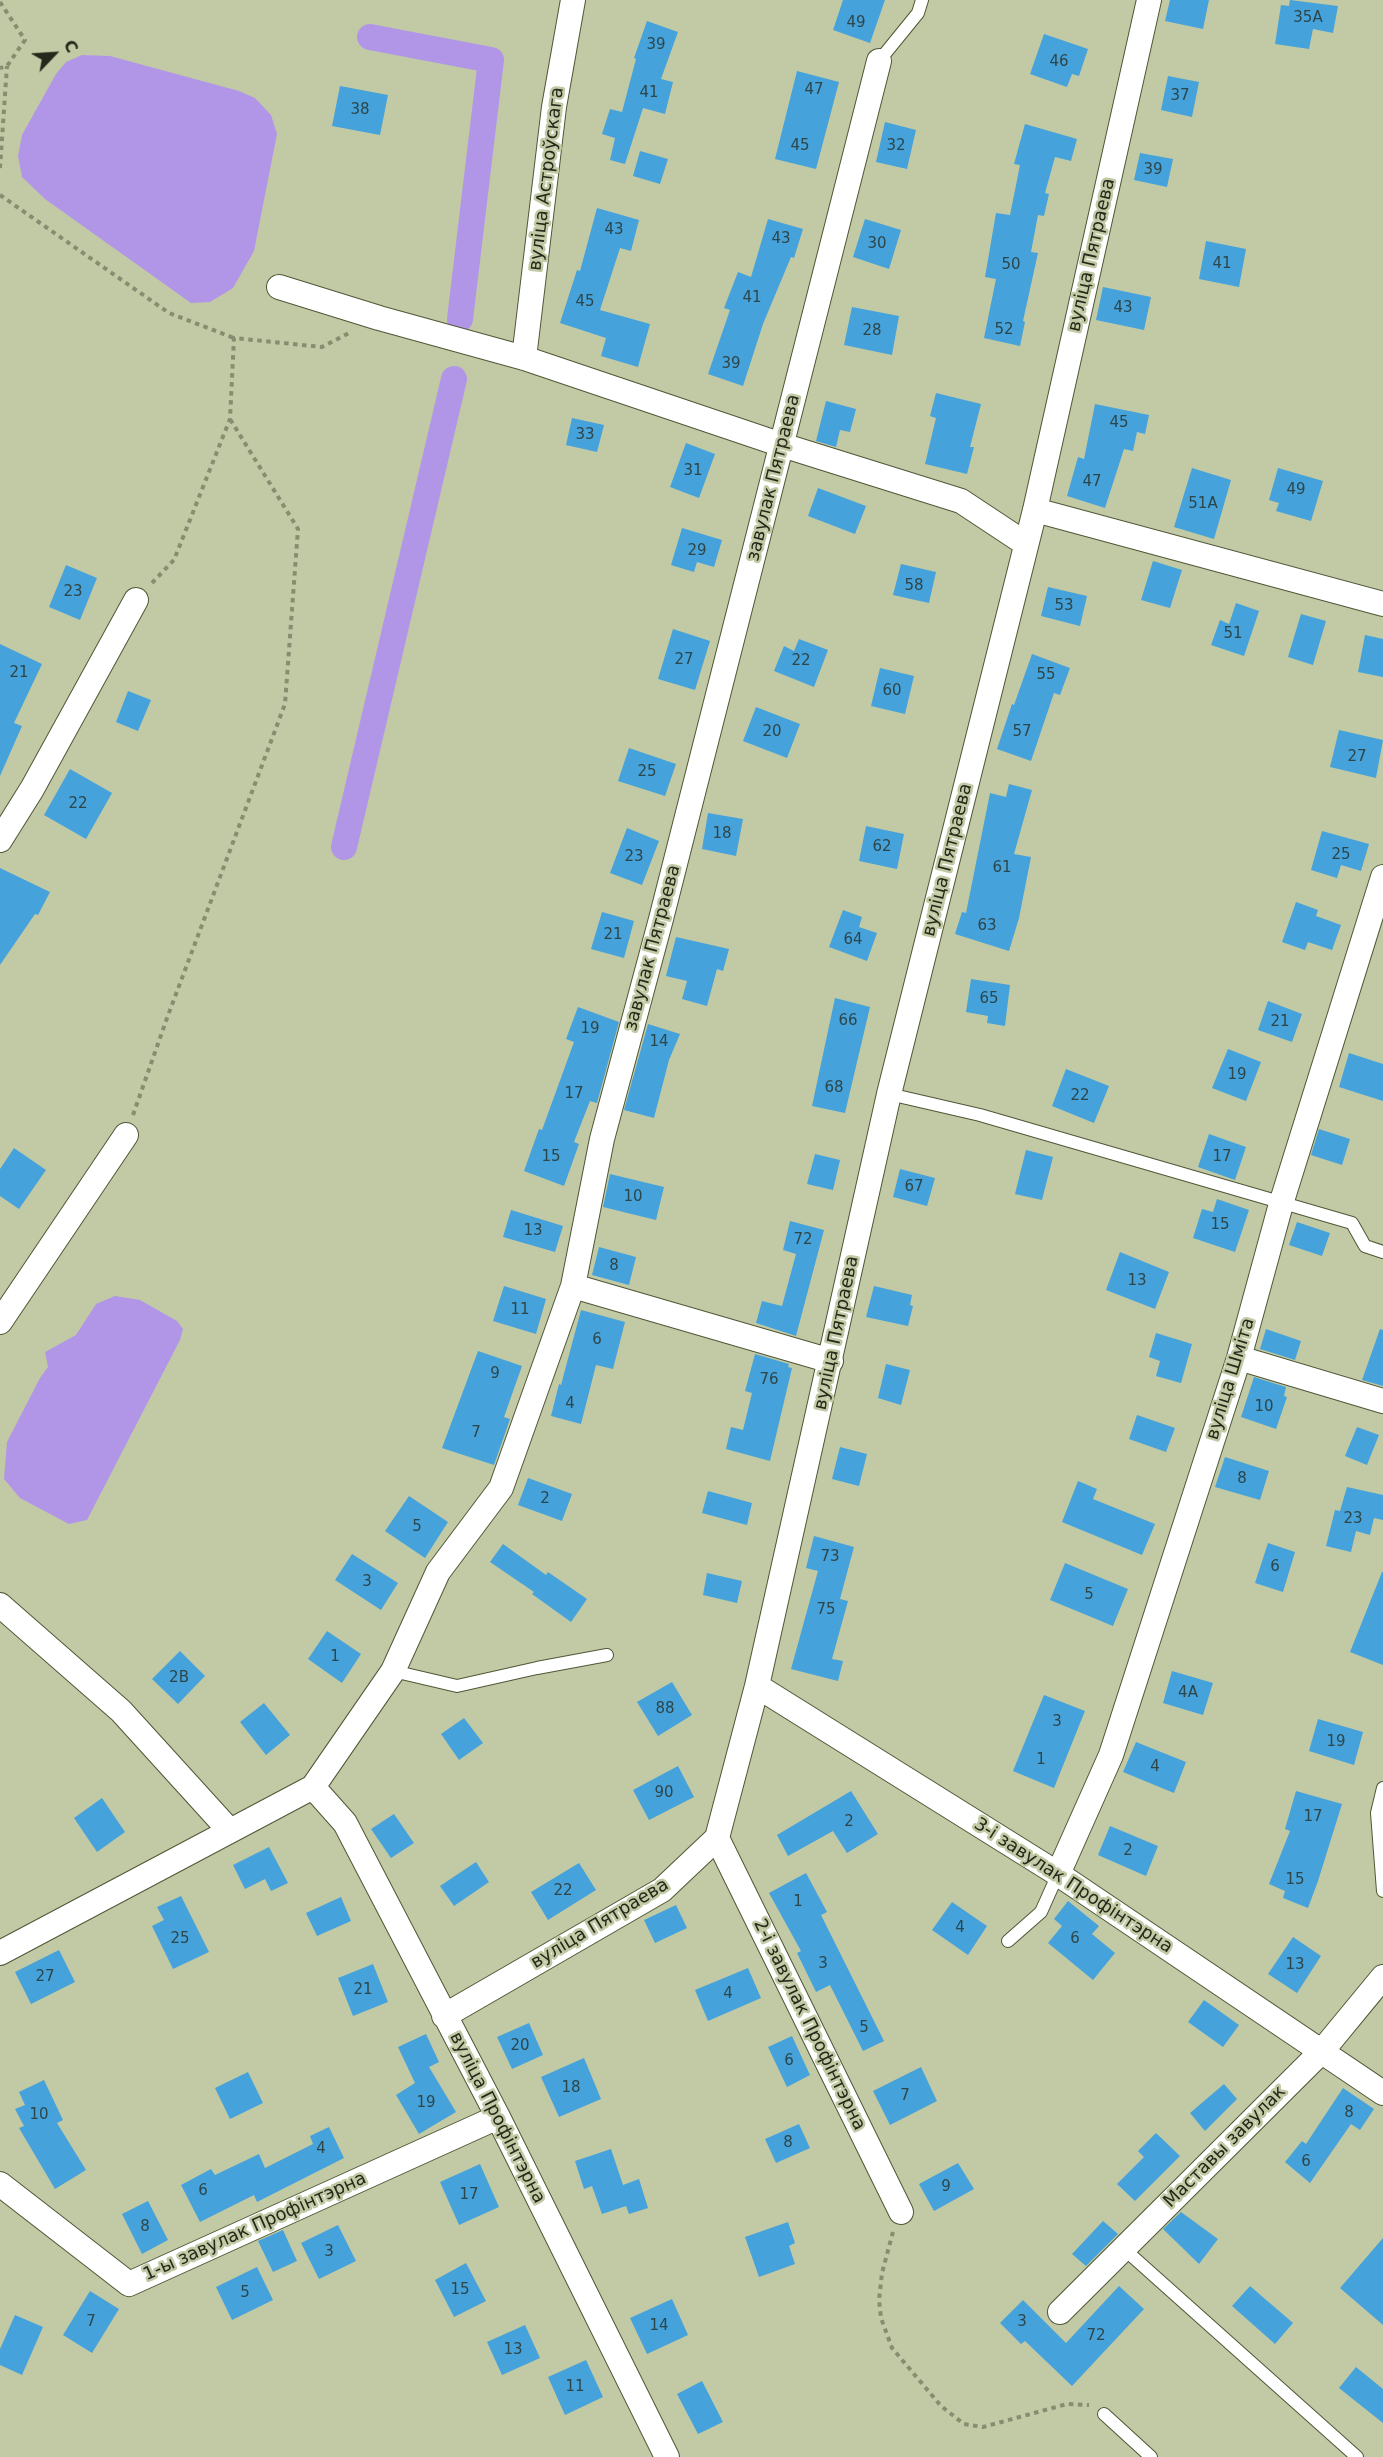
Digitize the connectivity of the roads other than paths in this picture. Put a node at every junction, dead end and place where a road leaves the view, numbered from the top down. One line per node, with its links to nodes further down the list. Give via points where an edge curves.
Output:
1 (573, 0): 6 (street, вуліца Астроўскага, via 554,107)
2 (922, 0): 4 (lane, via 918,13)
3 (1149, 0): 8 (street, вуліца Пятраева)
4 (879, 61): 7 (street, завулак Пятраева)
5 (279, 286): 6 (street)
6 (524, 358): 7 (street)
7 (782, 445): 9 (street, via 961,501); 18 (street, завулак Пятраева, via 602,1139)
8 (1035, 510): 9 (street, вуліца Пятраева); 11 (street)
9 (1026, 544): 14 (street, вуліца Пятраева)
10 (136, 600): 12 (street)
11 (1383, 604)
12 (0, 840)
13 (1383, 878): 16 (street, вуліца Шміта)
14 (890, 1094): 16 (lane, via 980,1115); 21 (street, вуліца Пятраева)
15 (126, 1135): 19 (street)
16 (1281, 1204): 17 (lane, via 1352,1223 1365,1246); 20 (street, вуліца Шміта)
17 (1383, 1252)
18 (573, 1286): 21 (street); 25 (street, завулак Пятраева, via 501,1488 438,1572)
19 (0, 1322)
20 (1239, 1358): 22 (street); 31 (street, вуліца Шміта, via 1111,1755)
21 (831, 1361): 26 (street, вуліца Пятраева)
22 (1383, 1401)
23 (0, 1605): 29 (street, via 121,1711)
24 (607, 1655): 25 (lane, via 457,1686)
25 (393, 1671): 27 (street, завулак Пятраева)
26 (758, 1686): 30 (street, вуліца Пятраева); 31 (street, 3-і завулак Профінтэрна)
27 (313, 1787): 29 (street); 36 (street, вуліца Профінтэрна, via 345,1823)
28 (1383, 1788): 32 (lane, via 1377,1813)
29 (230, 1831): 34 (street)
30 (717, 1838): 36 (street, вуліца Пятраева, via 662,1890); 41 (street, 2-і завулак Профінтэрна)
31 (1058, 1874): 33 (lane, via 1041,1912); 37 (street, 3-і завулак Профінтэрна)
32 (1383, 1891)
33 (1008, 1941)
34 (0, 1953)
35 (1383, 1977): 37 (street, Маставы завулак)
36 (444, 2016): 39 (street, вуліца Профінтэрна)
37 (1322, 2051): 38 (street, 3-і завулак Профінтэрна); 42 (street, Маставы завулак)
38 (1383, 2093)
39 (498, 2117): 40 (street, 1-ы завулак Профінтэрна, via 129,2284); 45 (street, вуліца Профінтэрна)
40 (0, 2184)
41 (901, 2212)
42 (1124, 2248): 43 (street, Маставы завулак); 47 (lane)
43 (1060, 2312)
44 (1104, 2414): 46 (lane)
45 (667, 2457)
46 (1151, 2457)
47 (1357, 2457)

